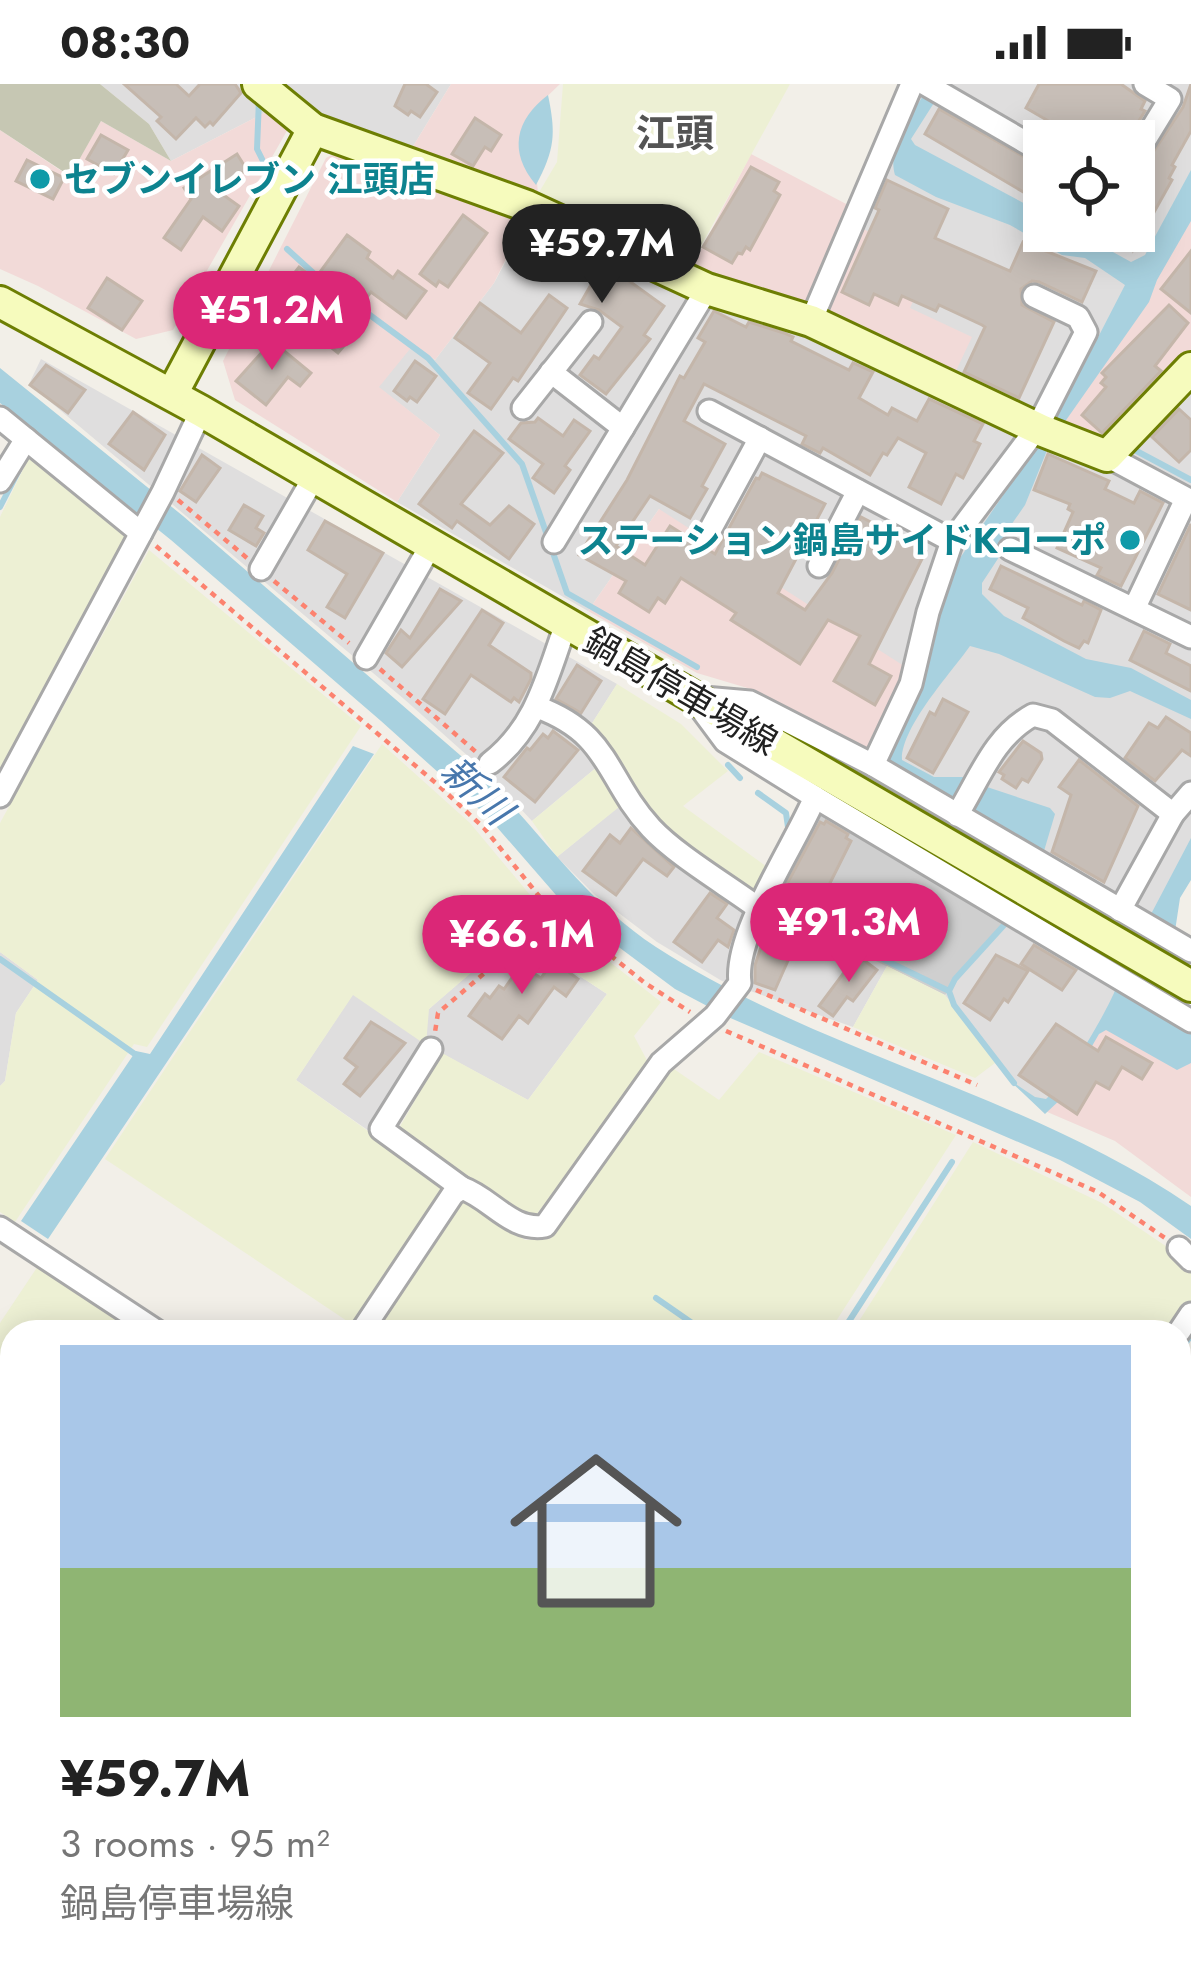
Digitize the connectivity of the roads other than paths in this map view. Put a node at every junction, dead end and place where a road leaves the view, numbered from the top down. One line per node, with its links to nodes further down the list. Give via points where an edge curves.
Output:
1 (258, 84): 7 (main road)
2 (912, 84): 12 (street)
3 (925, 84): 8 (street)
4 (1145, 84): 5 (street)
5 (1174, 92): 6 (street)
6 (1155, 123)
7 (313, 129): 9 (main road, via 527,206); 16 (main road)
8 (1023, 141)
9 (707, 289): 12 (main road); 21 (street)
10 (1034, 296): 22 (street, via 1078,317 1086,332)
11 (0, 302): 16 (main road, 鍋島停車場線)
12 (811, 321): 22 (main road)
13 (591, 322): 15 (street)
14 (1191, 368): 25 (main road)
15 (551, 372): 17 (street); 21 (street)
16 (172, 394): 18 (main road, 鍋島停車場線)
17 (523, 408)
18 (201, 411): 26 (main road, 鍋島停車場線); 30 (street)
19 (710, 411): 23 (street)
20 (0, 418): 24 (street)
21 (623, 428): 32 (street)
22 (1046, 432): 25 (main road); 33 (street)
23 (760, 438): 28 (street); 31 (street)
24 (26, 439): 27 (street); 30 (street)
25 (1107, 455): 29 (street)
26 (314, 477): 34 (main road, 鍋島停車場線); 37 (street)
27 (0, 481)
28 (858, 491): 33 (street); 36 (street)
29 (1189, 500): 38 (street)
30 (143, 530): 47 (street)
31 (709, 532)
32 (554, 542)
33 (952, 542): 45 (street, via 911,684)
34 (431, 545): 39 (main road, 鍋島停車場線); 41 (street)
35 (1010, 550): 38 (street)
36 (819, 566)
37 (261, 569)
38 (1134, 609): 40 (street)
39 (566, 624): 42 (main road, 鍋島停車場線); 43 (street)
40 (1191, 637)
41 (366, 658)
42 (691, 696): 45 (street, via 749,702); 48 (street, via 725,741); 54 (main road, 鍋島停車場線)
43 (537, 707): 44 (street); 51 (street, via 575,724 652,829)
44 (490, 764)
45 (873, 765): 49 (street)
46 (1191, 793): 50 (street)
47 (0, 796)
48 (815, 797): 51 (street); 55 (street)
49 (959, 812): 50 (street, via 989,755 1033,715 1052,719); 52 (street)
50 (1173, 814): 52 (street)
51 (758, 908): 57 (street, via 738,985 661,1064 545,1226 518,1224)
52 (1120, 910): 53 (street)
53 (1191, 951)
54 (1191, 986)
55 (1191, 1021)
56 (431, 1049): 57 (street, via 381,1129)
57 (462, 1188): 60 (street)
58 (0, 1228): 59 (street)
59 (140, 1320)
60 (370, 1320)

